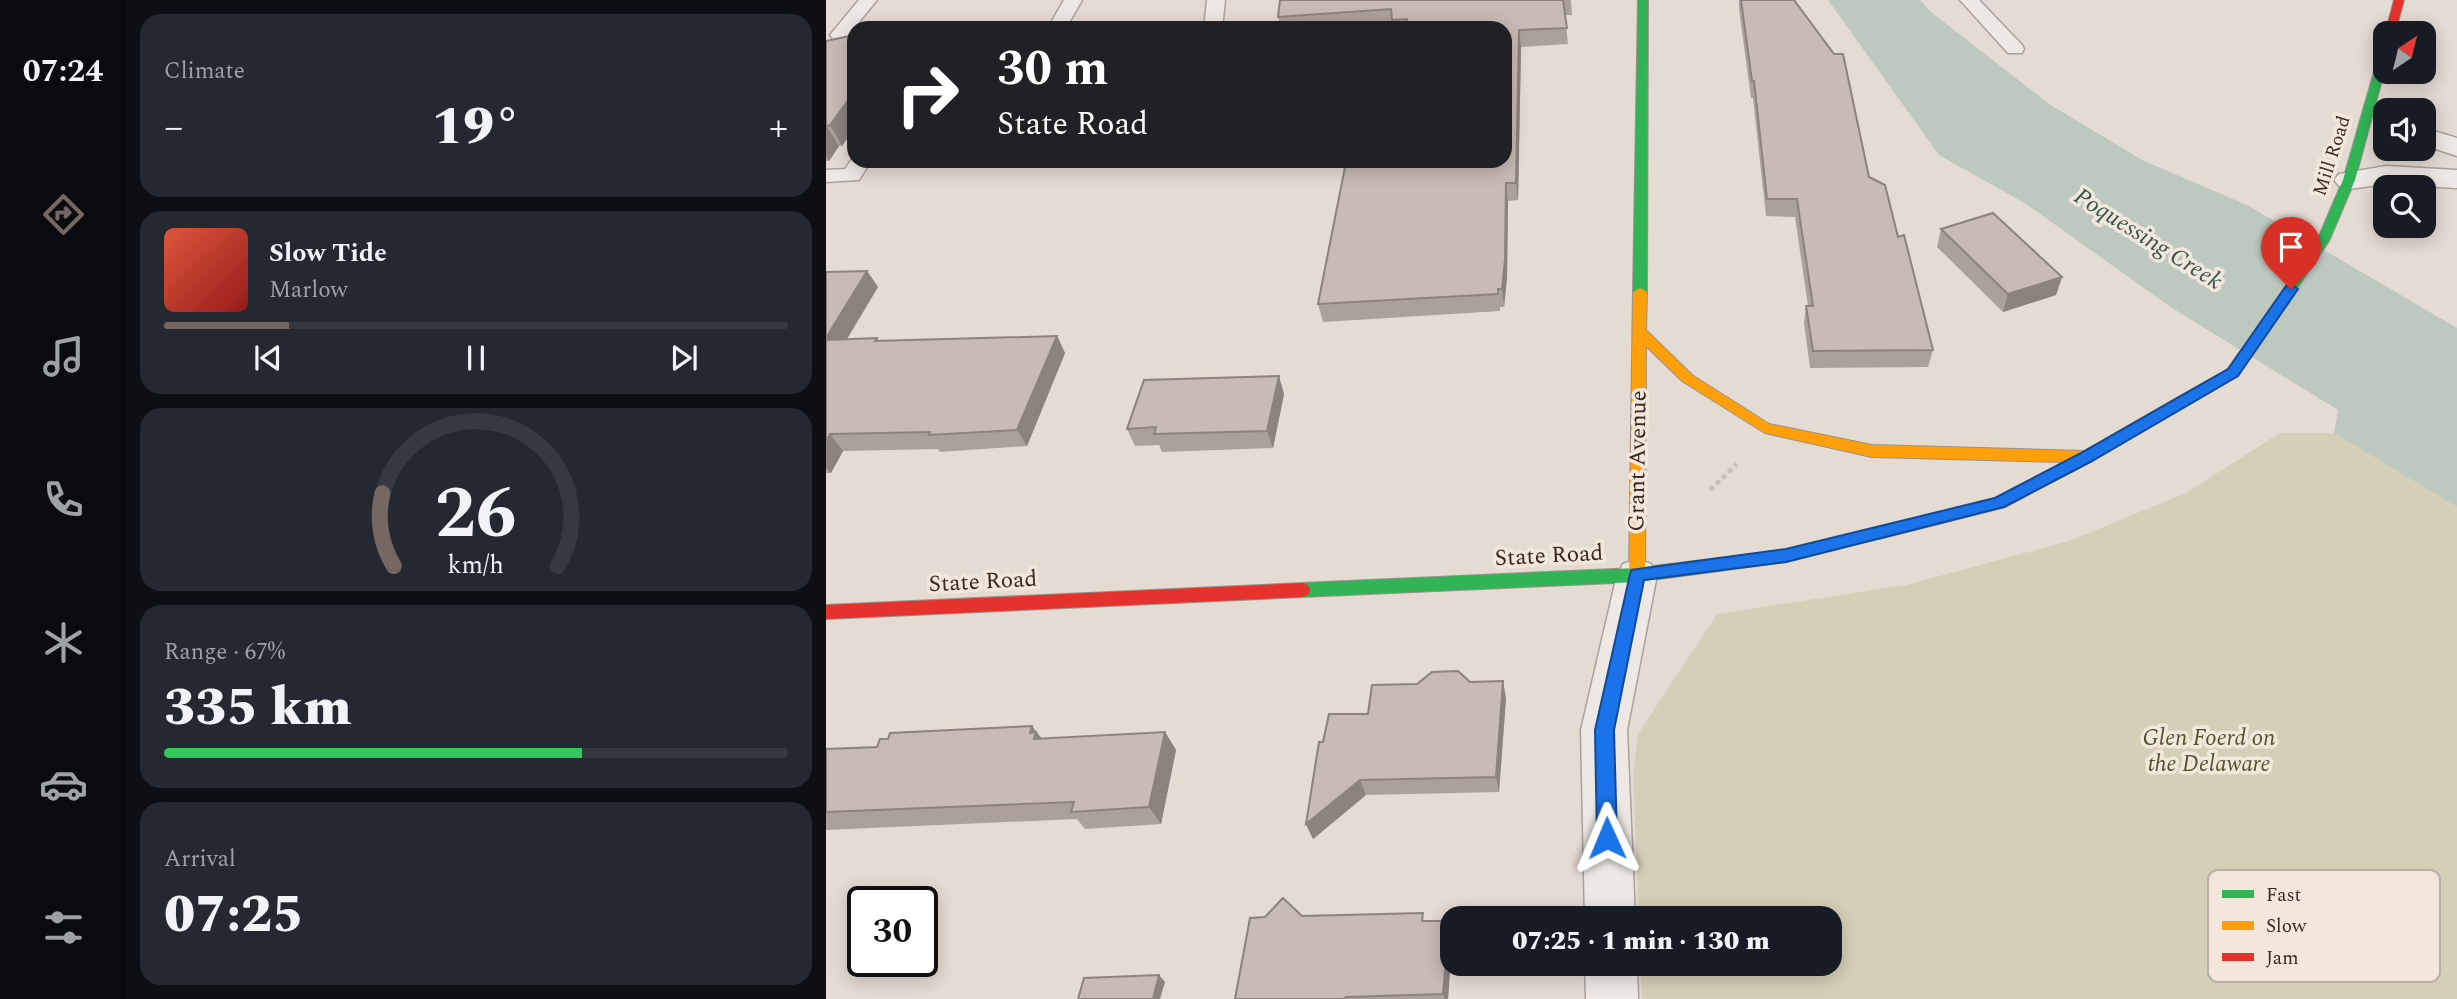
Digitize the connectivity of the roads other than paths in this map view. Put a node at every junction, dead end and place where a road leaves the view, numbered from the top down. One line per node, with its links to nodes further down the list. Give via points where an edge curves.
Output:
1 (868, 0): 7 (lane)
2 (1073, 0): 8 (lane)
3 (1216, 0): 9 (lane)
4 (1643, 0): 21 (main road, Grant Avenue)
5 (1969, 0): 13 (lane)
6 (2399, 0): 10 (main road)
7 (851, 21)
8 (1061, 21)
9 (1214, 21)
10 (2393, 21)
11 (847, 25): 12 (lane, via 839,35)
12 (847, 34)
13 (2015, 49)
14 (2373, 127): 20 (main road, Mill Road)
15 (2436, 140): 16 (street)
16 (2457, 147)
17 (856, 168): 18 (lane, via 851,175)
18 (826, 176)
19 (2457, 179): 20 (street, via 2386,175)
20 (2349, 180): 22 (main road, Mill Road, via 2323,241)
21 (1640, 332): 23 (main road, via 1687,378 1765,428 1872,451); 24 (main road, Grant Avenue)
22 (2233, 372): 23 (main road, State Road)
23 (2087, 457): 24 (main road, State Road, via 1999,503 1786,556)
24 (1637, 575): 25 (main road, State Road); 26 (street, Grant Avenue, via 1605,730)
25 (826, 612)
26 (1609, 906)
27 (1611, 976): 28 (street)
28 (1612, 999)

